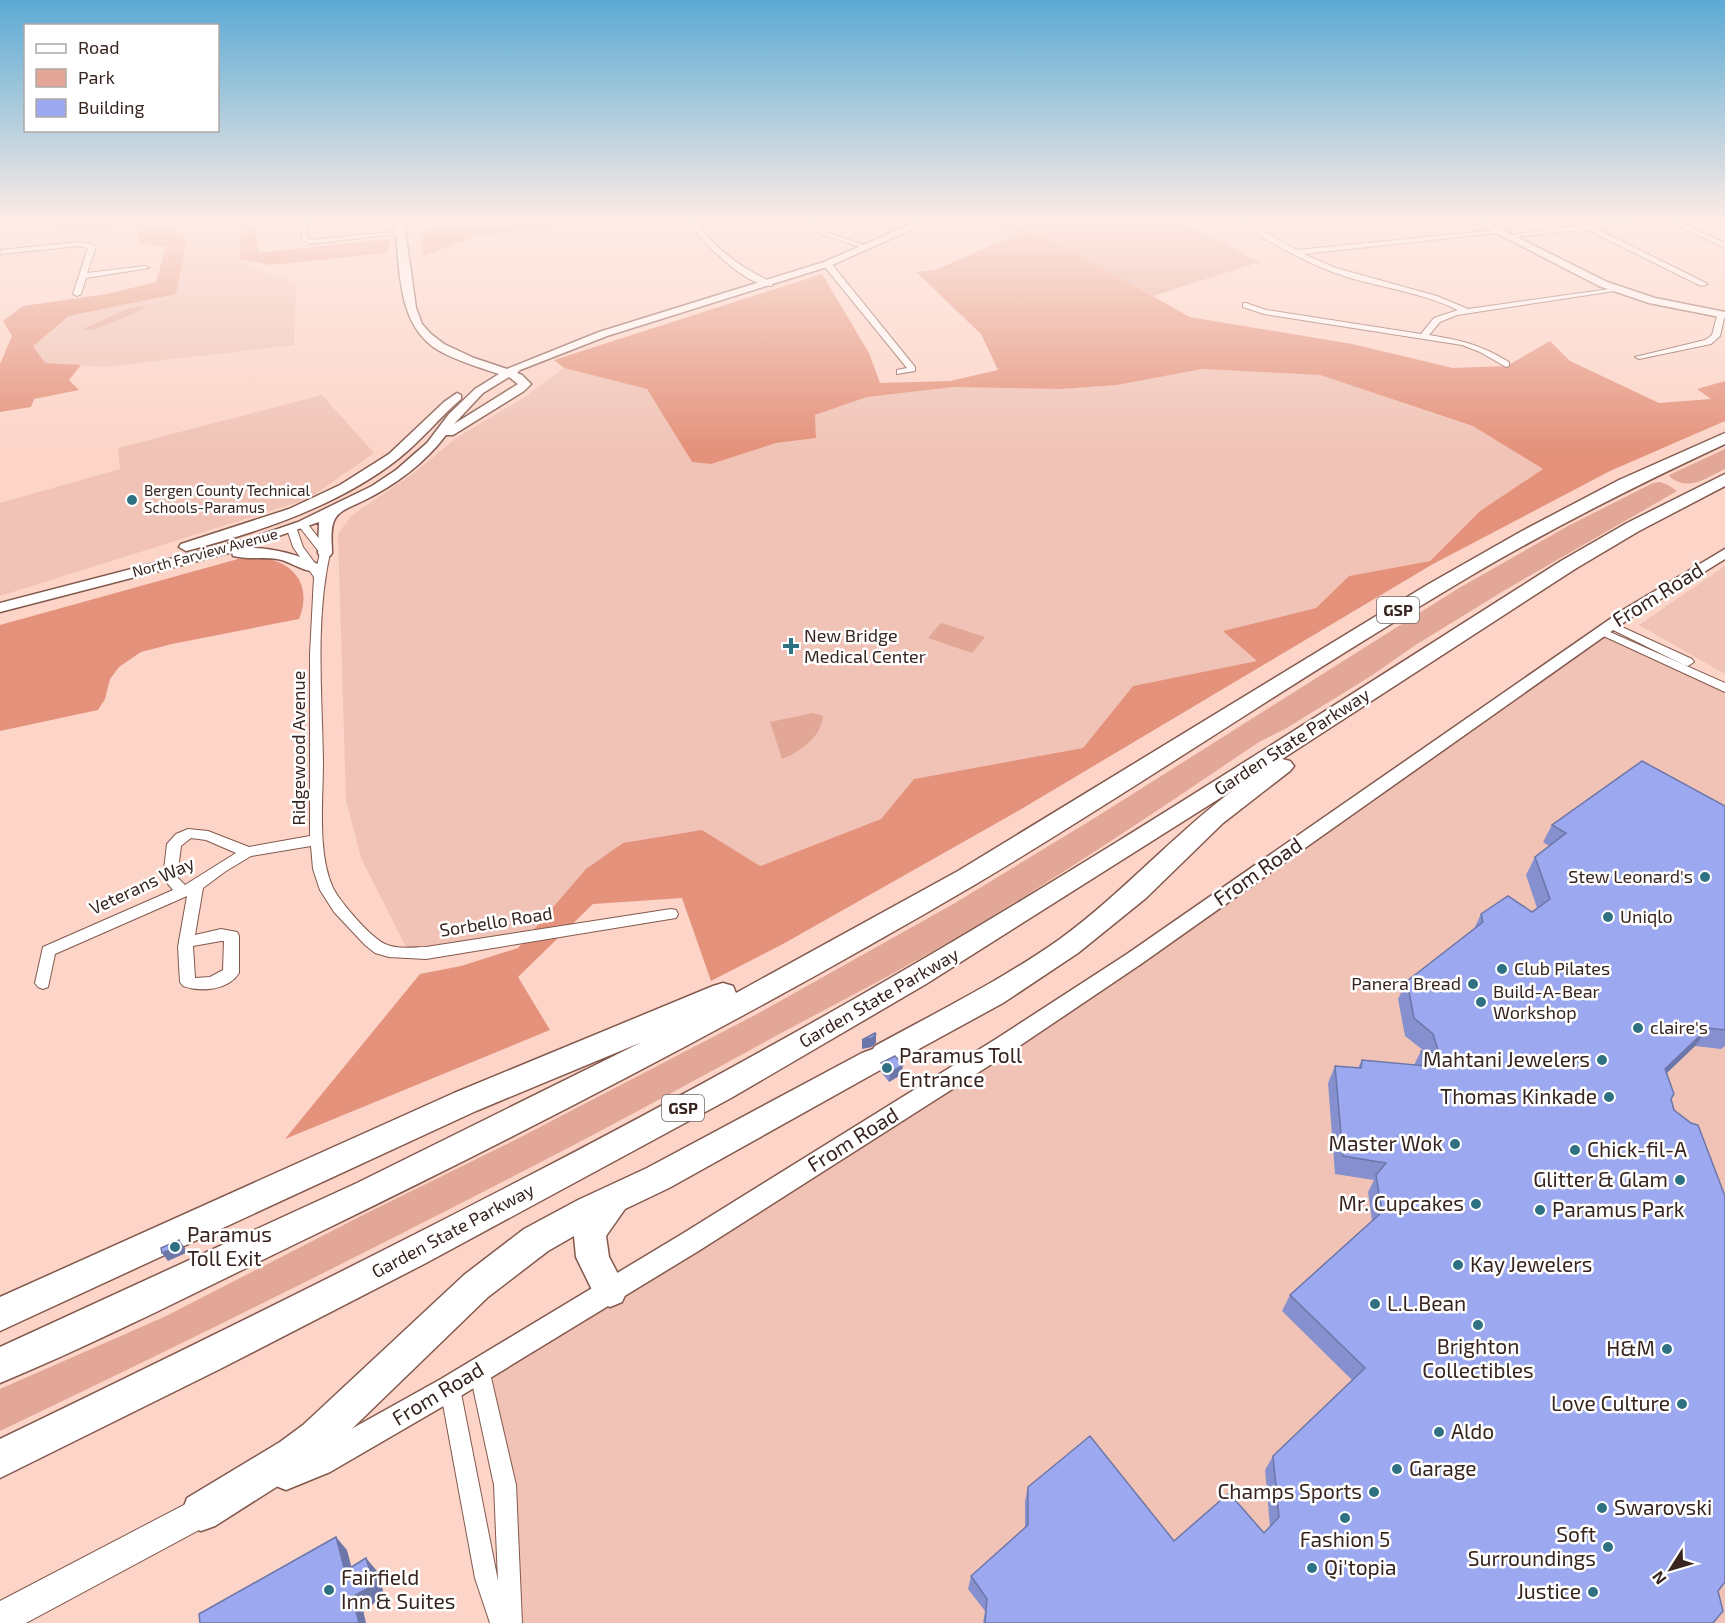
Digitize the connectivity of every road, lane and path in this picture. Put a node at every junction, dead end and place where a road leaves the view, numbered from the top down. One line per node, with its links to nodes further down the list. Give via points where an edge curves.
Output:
1 (410, 298): 14 (street, via 419,330 452,353)
2 (723, 298): 14 (street, North Farview Avenue, via 603,334)
3 (854, 298): 13 (street, via 912,369)
4 (1437, 298): 8 (street)
5 (1562, 298): 8 (street)
6 (1644, 298): 9 (street)
7 (1246, 305): 10 (street, via 1264,312)
8 (1467, 311): 10 (street, via 1441,318)
9 (1723, 315): 11 (street, via 1716,336 1708,342)
10 (1423, 337): 12 (street, via 1475,347)
11 (1639, 357)
12 (1506, 364)
13 (900, 372)
14 (497, 374): 15 (street, North Farview Avenue, via 454,400); 17 (street, North Farview Avenue, via 453,417); 17 (street, via 513,384 508,396)
15 (421, 431): 20 (street, via 410,450 380,477); 25 (street, North Farview Avenue, via 393,457 306,507)
16 (1725, 438): 34 (highway, GSP, via 1627,483 1481,560 1094,802)
17 (431, 446): 19 (street, North Farview Avenue, via 393,478)
18 (1725, 479): 30 (highway, Garden State Parkway / GSP, via 1568,565)
19 (332, 513): 20 (street, North Farview Avenue); 21 (street, via 326,522)
20 (297, 527): 21 (street); 23 (street, North Farview Avenue); 24 (street, via 298,547); 25 (street, via 240,537)
21 (325, 553): 24 (street, Ridgewood Avenue)
22 (1725, 553): 27 (street, From Road)
23 (191, 557): 24 (street, via 268,552 294,558); 26 (street, North Farview Avenue)
24 (317, 573): 31 (street, Ridgewood Avenue)
25 (63, 585): 26 (street, North Farview Avenue)
26 (0, 608)
27 (1606, 628): 28 (street); 29 (street); 40 (street, From Road, via 1134,959 1004,1045)
28 (1725, 680)
29 (1725, 688)
30 (1340, 711): 39 (highway, via 1286,762 1214,818 1137,891 1069,946 993,995); 45 (highway, Garden State Parkway / GSP, via 1030,908 744,1076 366,1277)
31 (317, 840): 32 (street, Veterans Way); 35 (street, Ridgewood Avenue, via 325,889)
32 (248, 852): 33 (street, Veterans Way); 33 (street, via 200,834 182,837 174,844 170,878)
33 (190, 889): 37 (street); 38 (street, Veterans Way, via 48,951)
34 (945, 890): 41 (highway, via 692,1009 474,1098); 42 (highway, GSP, via 811,965 493,1131 269,1241)
35 (341, 911): 36 (street, Sorbello Road, via 381,950 401,953 426,953)
36 (671, 915)
37 (187, 942)
38 (43, 983)
39 (620, 1197): 40 (highway, via 597,1218 589,1236 593,1262); 46 (highway, via 560,1225 495,1269 316,1438)
40 (610, 1291): 43 (street, From Road)
41 (0, 1314)
42 (0, 1365)
43 (479, 1369): 44 (street, From Road); 49 (street, via 505,1485)
44 (450, 1388): 46 (street, From Road, via 320,1462); 48 (street, via 486,1578)
45 (0, 1459)
46 (201, 1512): 47 (main road, From Road)
47 (0, 1619)
48 (501, 1623)
49 (511, 1623)

